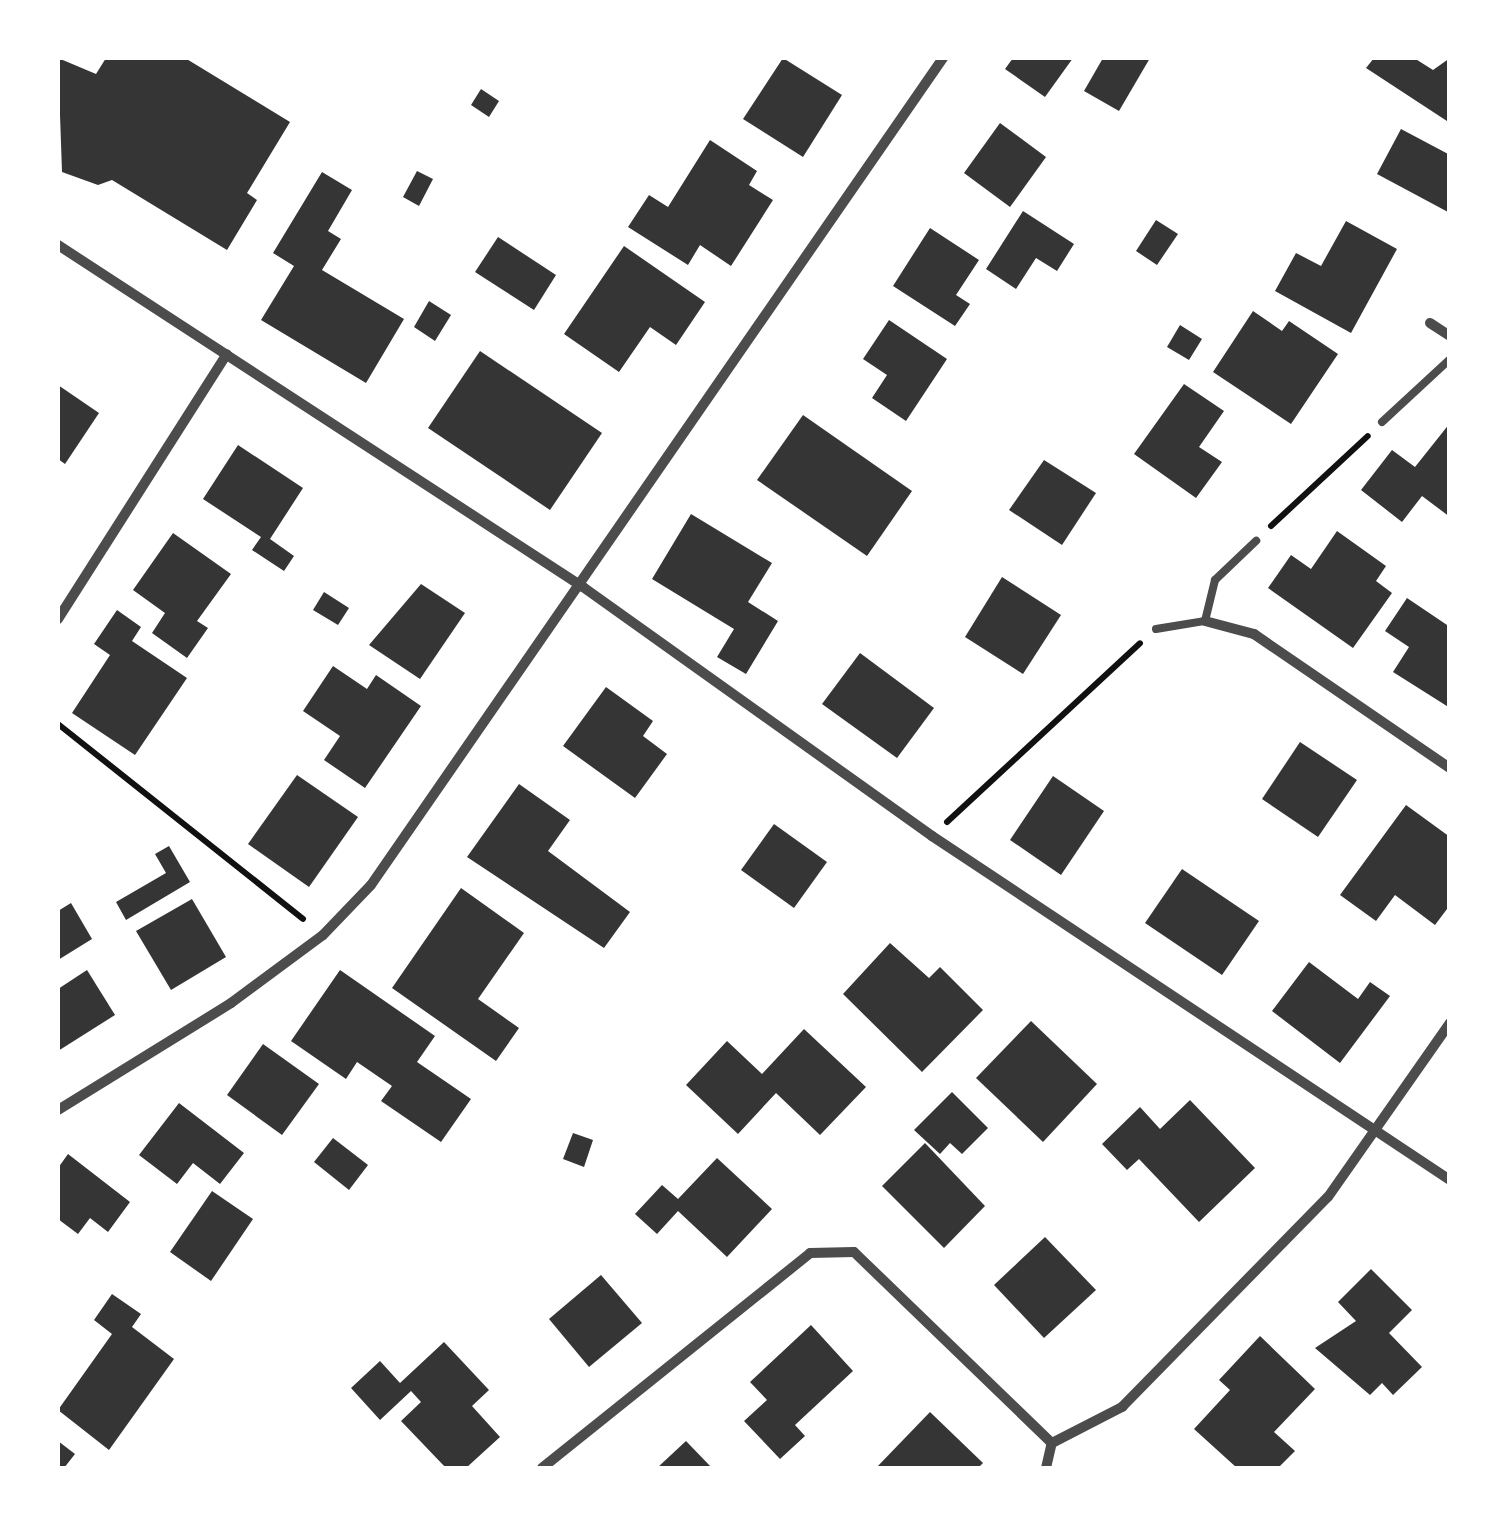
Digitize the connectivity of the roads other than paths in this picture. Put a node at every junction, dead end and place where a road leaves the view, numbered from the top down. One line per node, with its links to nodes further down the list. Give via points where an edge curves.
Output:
1 (943, 58): 9 (street)
2 (58, 245): 5 (street)
3 (1430, 323): 4 (street)
4 (1450, 336)
5 (227, 354): 9 (street); 10 (street)
6 (1450, 360): 7 (lane)
7 (1382, 422)
8 (1256, 541): 11 (lane, via 1215,580)
9 (583, 588): 15 (street, via 404,845 323,935); 16 (street, via 932,836)
10 (58, 619)
11 (1205, 620): 12 (lane); 13 (street, via 1254,634)
12 (1156, 629)
13 (1450, 768)
14 (1450, 1024): 16 (street)
15 (58, 1110)
16 (1378, 1128): 17 (street); 18 (street, via 1328,1196 1122,1407)
17 (1450, 1180)
18 (1052, 1443): 19 (street, via 854,1252 810,1253); 20 (street)
19 (542, 1468)
20 (1046, 1468)

